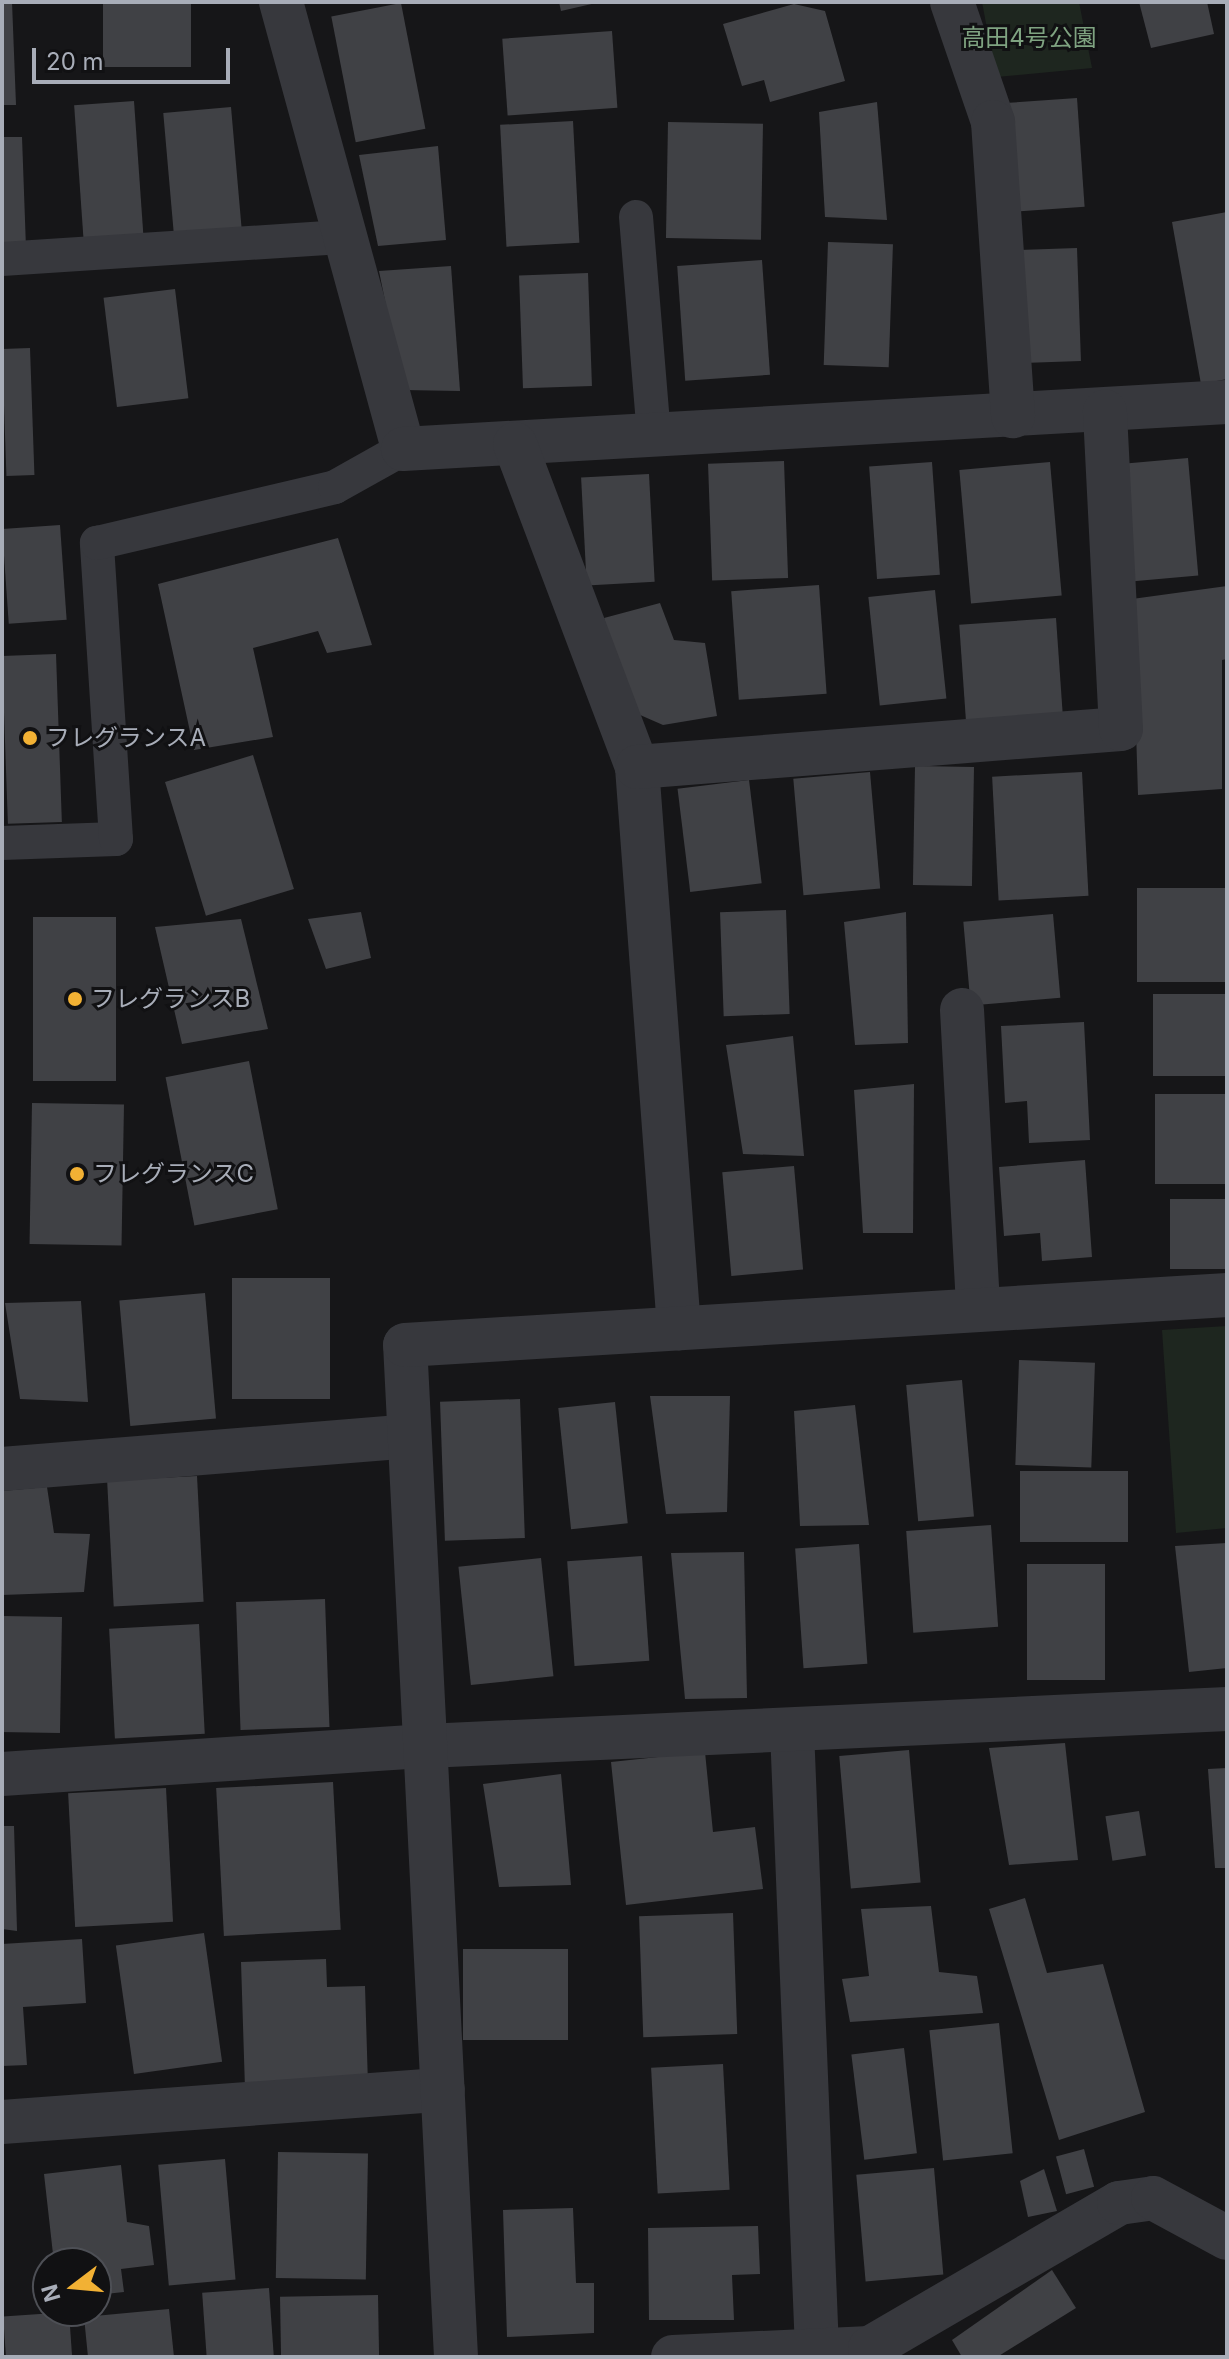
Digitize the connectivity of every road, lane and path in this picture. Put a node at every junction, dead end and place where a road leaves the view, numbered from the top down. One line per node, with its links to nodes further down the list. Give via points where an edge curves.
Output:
1 (281, 2): 4 (street)
2 (952, 2): 8 (street, via 993,122)
3 (636, 217): 9 (lane)
4 (345, 237): 5 (lane); 11 (street)
5 (2, 259)
6 (1227, 402): 7 (street)
7 (1105, 411): 8 (street); 12 (street, via 1121,729)
8 (1013, 416): 9 (street)
9 (654, 435): 10 (street)
10 (515, 444): 11 (street); 12 (street)
11 (403, 449): 13 (lane, via 335,487 97,543 116,839)
12 (637, 767): 17 (street)
13 (2, 843)
14 (962, 1010): 16 (street)
15 (1227, 1295): 16 (street)
16 (978, 1310): 17 (street)
17 (679, 1328): 18 (street, via 405,1345)
18 (409, 1436): 19 (street); 22 (street)
19 (2, 1469)
20 (1227, 1709): 21 (street)
21 (792, 1730): 22 (street); 27 (street)
22 (426, 1746): 23 (street); 24 (street)
23 (2, 1774)
24 (443, 2090): 25 (street); 28 (street)
25 (2, 2122)
26 (1227, 2238): 27 (street, via 1153,2198 1119,2203 870,2348)
27 (817, 2350): 29 (street)
28 (456, 2357)
29 (673, 2357)

